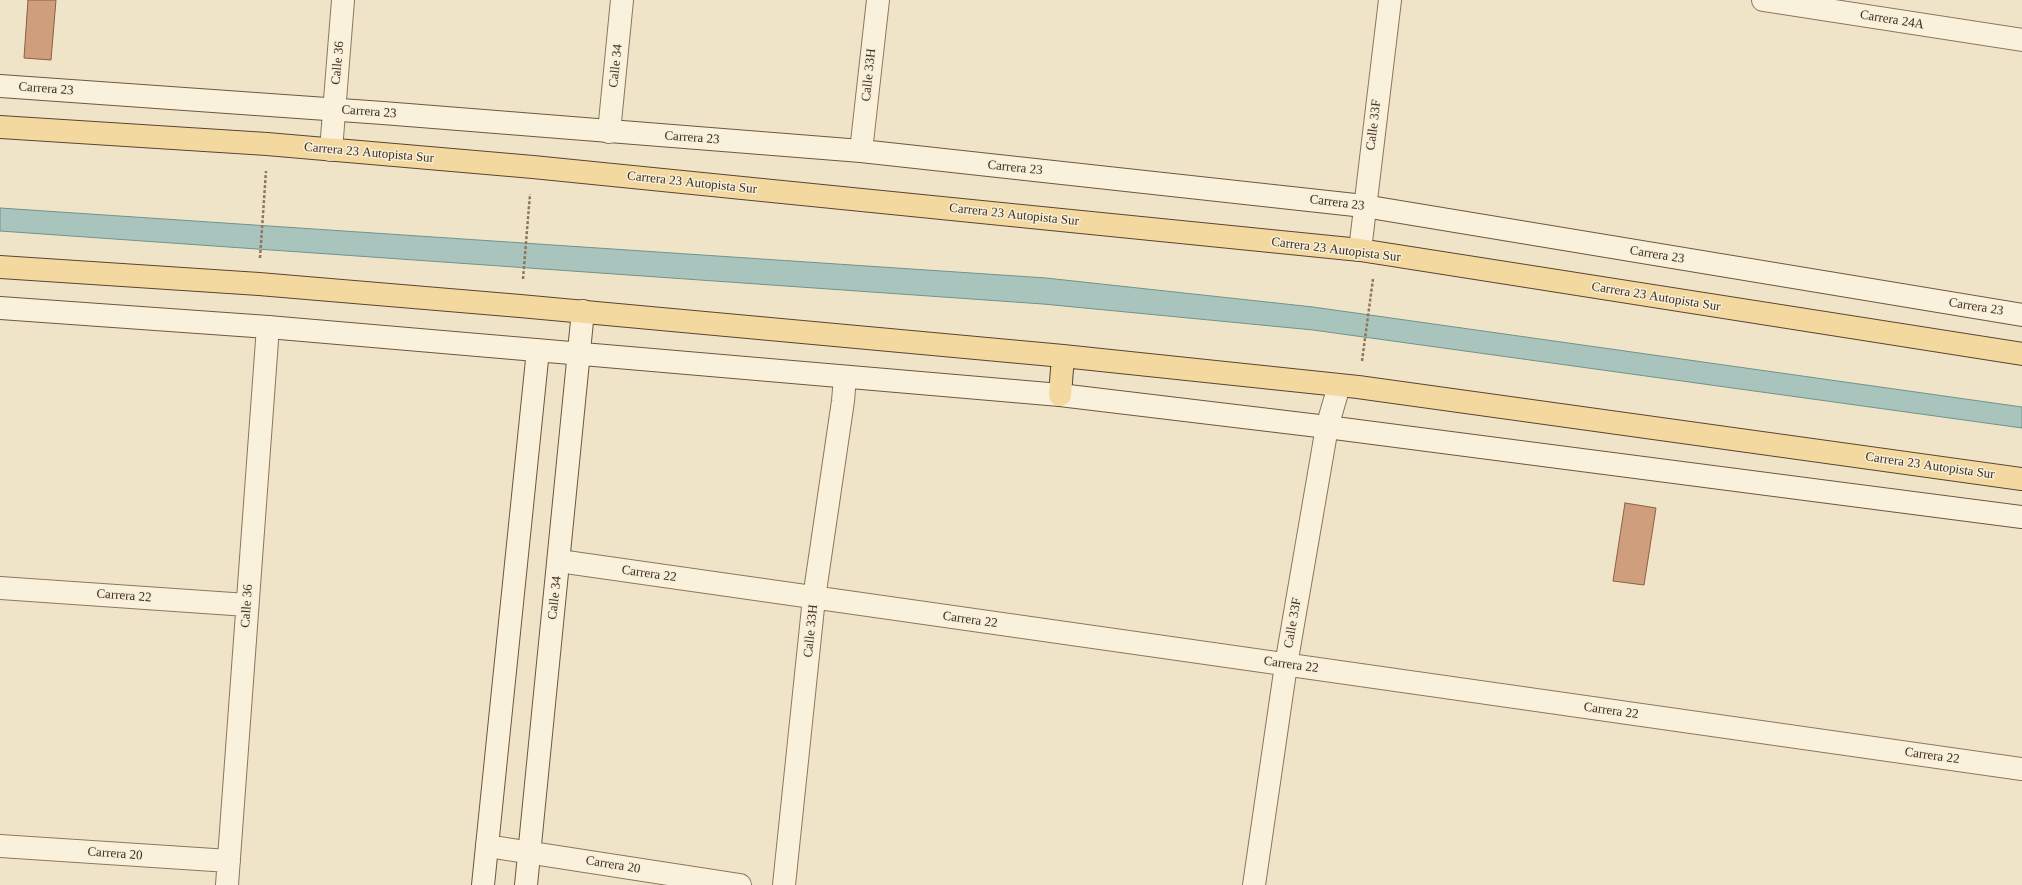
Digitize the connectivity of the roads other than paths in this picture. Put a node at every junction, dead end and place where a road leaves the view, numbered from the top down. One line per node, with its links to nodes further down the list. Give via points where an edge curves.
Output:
1 (343, 0): 8 (street, Calle 36)
2 (622, 0): 10 (street, Calle 34)
3 (878, 0): 12 (street, Calle 33H)
4 (1390, 0): 13 (street, Calle 33F)
5 (1763, 0): 6 (street, Carrera 24A)
6 (2022, 40)
7 (0, 86): 8 (street, Carrera 23)
8 (334, 110): 10 (street, Carrera 23); 11 (street, Calle 36)
9 (0, 127): 11 (main road, Carrera 23 Autopista Sur)
10 (609, 132): 12 (street, Carrera 23)
11 (331, 150): 14 (main road, Carrera 23 Autopista Sur, via 533,167)
12 (861, 151): 13 (street, Carrera 23)
13 (1364, 206): 14 (street, Calle 33F); 18 (street, Carrera 23)
14 (1360, 250): 22 (main road, Carrera 23 Autopista Sur)
15 (0, 267): 17 (main road, Carrera 23 Autopista Sur)
16 (0, 308): 19 (street)
17 (583, 311): 21 (street, Calle 34); 23 (main road, Carrera 23 Autopista Sur)
18 (2022, 315)
19 (268, 327): 20 (street); 33 (street, Calle 36)
20 (538, 350): 21 (street); 37 (street)
21 (579, 353): 24 (street); 30 (street, Calle 34)
22 (2022, 354)
23 (1063, 356): 25 (main road, Carrera 23 Autopista Sur); 26 (main road)
24 (845, 377): 26 (street); 32 (street, Calle 33H)
25 (1339, 386): 27 (street, Calle 33F); 28 (main road, Carrera 23 Autopista Sur)
26 (1060, 395): 27 (street)
27 (1327, 427): 29 (street); 34 (street, Calle 33F)
28 (2022, 479)
29 (2022, 517)
30 (559, 561): 32 (street, Carrera 22); 38 (street, Calle 34)
31 (0, 588): 33 (street, Carrera 22)
32 (814, 598): 34 (street, Carrera 22); 44 (street, Calle 33H)
33 (247, 605): 39 (street, Calle 36)
34 (1286, 665): 35 (street, Carrera 22); 45 (street, Calle 33F)
35 (2022, 769)
36 (0, 846): 39 (street, Carrera 20)
37 (486, 846): 38 (street, Carrera 20); 41 (street)
38 (529, 852): 42 (street, Calle 34); 43 (street, Carrera 20)
39 (229, 861): 40 (street, Calle 36)
40 (227, 885)
41 (482, 885)
42 (526, 885)
43 (740, 885)
44 (784, 885)
45 (1254, 885)

